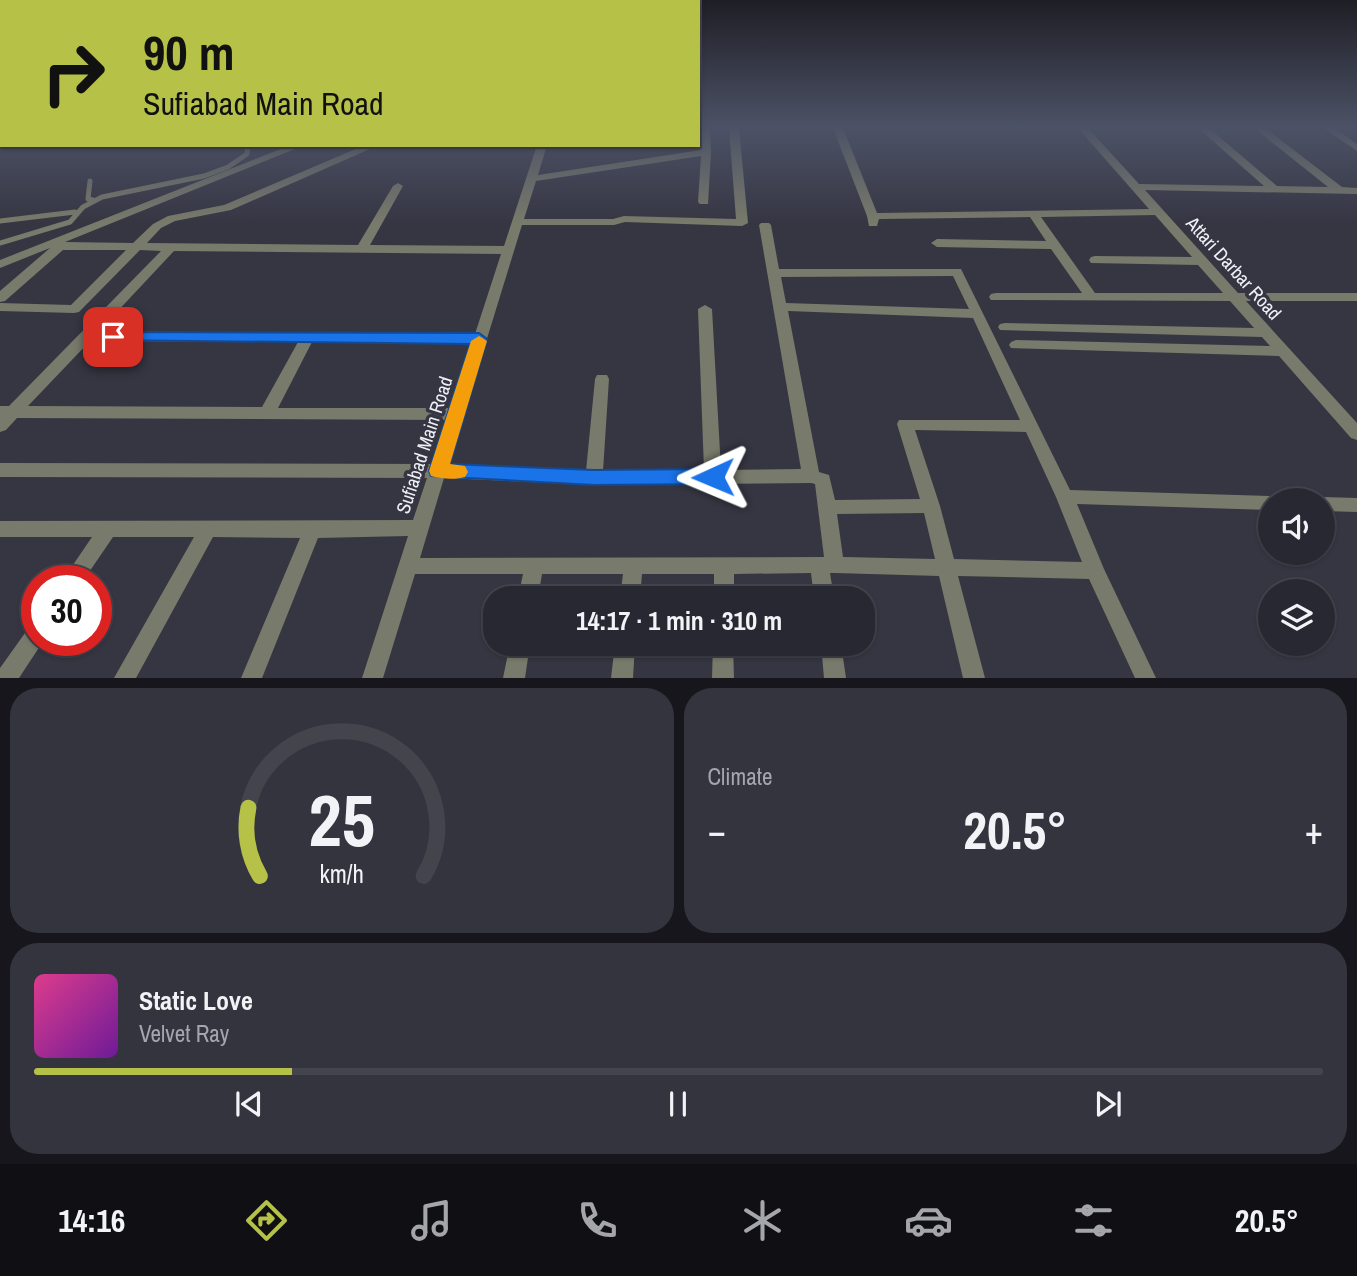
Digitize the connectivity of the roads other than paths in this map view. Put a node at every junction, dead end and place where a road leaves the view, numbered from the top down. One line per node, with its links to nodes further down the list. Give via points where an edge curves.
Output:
1 (240, 160): 19 (lane, via 194,179)
2 (264, 160): 29 (street)
3 (340, 160): 31 (street, via 227,208 172,218)
4 (537, 160): 12 (street, Sufiabad Main Road)
5 (656, 160): 12 (street)
6 (706, 160): 20 (street)
7 (737, 160): 25 (street, via 742,223)
8 (850, 160): 23 (street, via 873,220)
9 (1111, 160): 15 (street, Attari Darbar Road)
10 (1240, 160): 16 (street)
11 (1299, 160): 17 (street)
12 (531, 179): 25 (street, Sufiabad Main Road)
13 (90, 181): 19 (lane, via 88,200)
14 (398, 186): 33 (street)
15 (1135, 187): 16 (street); 22 (street, Attari Darbar Road)
16 (1274, 189): 17 (street)
17 (1338, 190): 18 (street)
18 (1357, 191)
19 (93, 200): 21 (lane)
20 (704, 202)
21 (75, 212): 24 (lane); 27 (lane, via 70,222)
22 (1158, 212): 23 (street); 36 (street, Attari Darbar Road)
23 (1032, 214): 30 (street)
24 (0, 221)
25 (516, 222): 34 (street, Sufiabad Main Road)
26 (765, 225): 38 (street)
27 (0, 243)
28 (937, 243): 30 (street)
29 (56, 245): 31 (street); 37 (street); 40 (street)
30 (1055, 245): 42 (street)
31 (136, 247): 32 (street); 44 (street, via 74,309)
32 (171, 247): 33 (street); 50 (street)
33 (362, 249): 34 (street)
34 (507, 250): 52 (street, Sufiabad Main Road)
35 (1095, 260): 36 (street)
36 (1202, 261): 43 (street, Attari Darbar Road)
37 (0, 264)
38 (773, 273): 45 (street); 47 (street, via 957,272)
39 (1357, 297): 43 (street)
40 (0, 298)
41 (996, 298): 42 (street)
42 (1092, 298): 43 (street)
43 (1235, 298): 49 (street, Attari Darbar Road)
44 (0, 307)
45 (780, 307): 47 (street); 64 (street)
46 (705, 309): 65 (street)
47 (978, 314): 60 (street)
48 (1005, 327): 49 (street)
49 (1267, 333): 54 (street, Attari Darbar Road)
50 (85, 337): 51 (street); 56 (street)
51 (307, 338): 52 (street); 57 (street)
52 (479, 339): 58 (street, Sufiabad Main Road)
53 (1016, 345): 54 (street)
54 (1283, 351): 61 (street, Attari Darbar Road)
55 (602, 379): 66 (street)
56 (6, 412): 57 (street); 59 (street)
57 (267, 413): 58 (street)
58 (456, 414): 63 (street, Sufiabad Main Road)
59 (0, 426)
60 (1031, 426): 67 (street); 71 (street, via 905,424)
61 (1357, 434)
62 (0, 470): 63 (street)
63 (438, 471): 66 (street); 73 (street, Sufiabad Main Road)
64 (811, 476): 65 (street); 72 (street, via 823,480)
65 (713, 477): 66 (street)
66 (594, 478)
67 (1065, 497): 68 (street); 85 (street)
68 (1258, 503)
69 (1335, 504): 70 (street)
70 (1357, 505)
71 (930, 506): 72 (street); 84 (street)
72 (827, 507): 79 (street)
73 (419, 528): 76 (street); 80 (street, Sufiabad Main Road)
74 (108, 529): 75 (street); 77 (street); 78 (street)
75 (208, 529): 76 (street); 96 (street)
76 (312, 530): 97 (street)
77 (2, 531)
78 (83, 565)
79 (827, 565): 83 (street); 84 (street); 89 (street)
80 (408, 566): 81 (street); 98 (street, Sufiabad Main Road)
81 (534, 566): 82 (street); 86 (street)
82 (633, 566): 83 (street); 87 (street)
83 (724, 566): 88 (street)
84 (945, 568): 85 (street); 103 (street)
85 (1095, 571): 104 (street)
86 (530, 586)
87 (631, 586)
88 (723, 586)
89 (825, 586)
90 (21, 656): 95 (street)
91 (518, 656): 99 (street)
92 (624, 656): 100 (street)
93 (723, 656): 101 (street)
94 (832, 656): 102 (street)
95 (6, 677)
96 (124, 677)
97 (251, 677)
98 (372, 677)
99 (514, 677)
100 (622, 677)
101 (723, 677)
102 (835, 677)
103 (974, 677)
104 (1146, 677)

